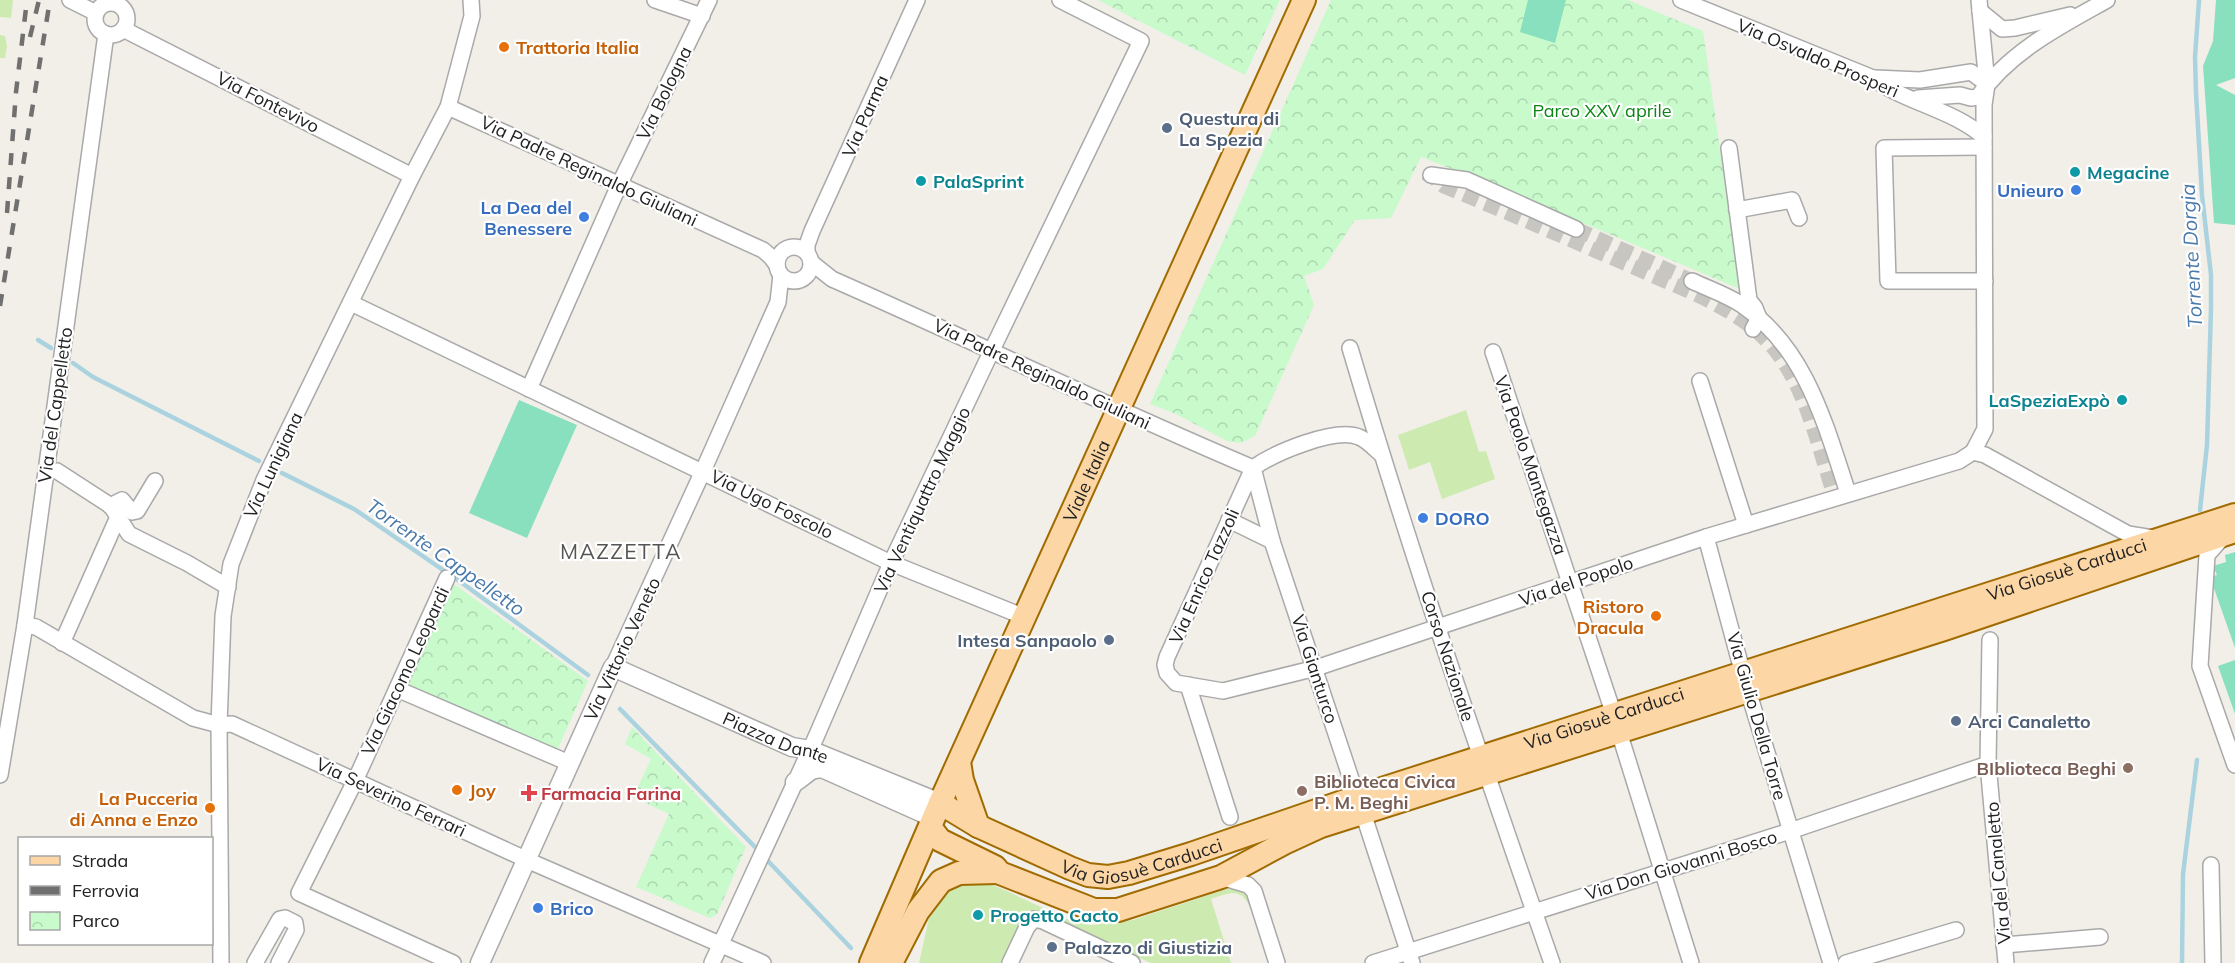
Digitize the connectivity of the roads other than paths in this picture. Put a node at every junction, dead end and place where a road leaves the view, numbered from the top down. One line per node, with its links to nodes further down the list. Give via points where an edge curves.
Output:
1 (70, 0): 13 (street)
2 (471, 0): 20 (street, Via Lunigiana, via 472,16)
3 (655, 0): 14 (street)
4 (709, 0): 14 (street, Via Bologna)
5 (917, 0): 30 (street, Via Parma)
6 (1060, 0): 38 (street, Via Ventiquattro Maggio, via 1141,41)
7 (1304, 0): 42 (main road, Viale Italia)
8 (1681, 0): 17 (street, Via Osvaldo Prosperi)
9 (2107, 0): 12 (street)
10 (125, 3): 13 (street, via 109,3); 15 (street, via 127,19)
11 (1980, 6): 12 (street, via 2002,29); 18 (street)
12 (2085, 12): 18 (street, via 2035,42)
13 (96, 13): 16 (street, via 96,24)
14 (702, 16): 25 (street, Via Bologna)
15 (123, 29): 16 (street); 24 (street, Via Fontevivo)
16 (106, 34): 62 (street, Via del Cappelletto)
17 (1873, 78): 18 (street, via 1920,80 1971,72); 19 (street, Via Osvaldo Prosperi)
18 (1987, 84): 19 (street, Via Osvaldo Prosperi, via 1978,97); 21 (street)
19 (1912, 98): 21 (street, via 1959,120)
20 (448, 107): 24 (street, Via Lunigiana); 25 (street, Via Padre Reginaldo Giuliani)
21 (1984, 142): 34 (street); 34 (street, via 1884,148 1888,281)
22 (1729, 148): 26 (street)
23 (1431, 175): 28 (street, via 1467,180)
24 (412, 176): 35 (street, Via Lunigiana)
25 (619, 185): 29 (street, Via Padre Reginaldo Giuliani); 41 (street)
26 (1737, 210): 27 (street, via 1792,200); 36 (street)
27 (1799, 218)
28 (1576, 229)
29 (763, 250): 30 (street, Via Padre Reginaldo Giuliani); 31 (street, Via Padre Reginaldo Giuliani)
30 (800, 253): 31 (street, via 809,273); 31 (street, via 779,256); 32 (street, Via Padre Reginaldo Giuliani)
31 (790, 275): 32 (street, Via Padre Reginaldo Giuliani); 47 (street, Via Vittorio Veneto)
32 (832, 279): 38 (street, Via Padre Reginaldo Giuliani)
33 (1692, 281): 36 (street, via 1732,299)
34 (1985, 281): 43 (street, via 1986,429)
35 (351, 303): 41 (street, Via Ugo Foscolo); 60 (street, Via Lunigiana, via 264,480 231,564)
36 (1756, 324): 49 (street, via 1789,351 1802,371)
37 (1350, 348): 44 (street, Corso Nazionale)
38 (992, 350): 42 (street, Via Padre Reginaldo Giuliani); 57 (street, Via Ventiquattro Maggio)
39 (1493, 352): 59 (street, Via Paolo Mantegazza)
40 (1700, 381): 52 (street)
41 (529, 388): 47 (street, Via Ugo Foscolo)
42 (1118, 410): 45 (street, Via Padre Reginaldo Giuliani); 74 (main road, Viale Italia)
43 (1973, 452): 49 (street, Via del Popolo, via 1959,461); 55 (street, via 2128,534)
44 (1381, 454): 45 (street, via 1360,437 1340,433 1279,453); 63 (street, Corso Nazionale)
45 (1253, 468): 51 (street, Via Enrico Tazzoli); 56 (street, Via Gianturco)
46 (57, 471): 50 (street)
47 (703, 471): 57 (street, Via Ugo Foscolo); 66 (street, Via Vittorio Veneto)
48 (155, 481): 50 (street, via 138,512 132,512 122,500)
49 (1848, 493): 52 (street, Via del Popolo)
50 (114, 511): 60 (street, via 129,534); 65 (street)
51 (1229, 520): 56 (street); 69 (street, Via Enrico Tazzoli, via 1167,657 1167,673)
52 (1746, 525): 54 (street, Via del Popolo)
53 (2232, 527): 55 (main road, Via Giosuè Carducci); 68 (main road, Via Giosuè Carducci, via 1944,629); 78 (street, via 2208,555 2200,666)
54 (1706, 537): 59 (street, Via del Popolo); 68 (street, Via Giulio Della Torre)
55 (2163, 539): 68 (main road, Via Giosuè Carducci)
56 (1272, 541): 67 (street, Via Gianturco)
57 (891, 563): 61 (street, Via Ugo Foscolo); 73 (street, Via Ventiquattro Maggio)
58 (447, 579): 70 (street, Via Giacomo Leopardi)
59 (1571, 583): 63 (street, Via del Popolo); 71 (street, Via Paolo Mantegazza)
60 (228, 587): 72 (street, Via Lunigiana, via 223,616)
61 (1017, 614)
62 (25, 625): 65 (street, Via Severino Ferrari, via 36,627); 79 (street, Via del Cappelletto)
63 (1438, 627): 67 (street, Via del Popolo); 77 (street, Corso Nazionale)
64 (1989, 640): 76 (street, Via del Canaletto)
65 (62, 643): 72 (street, Via Severino Ferrari, via 193,718)
66 (613, 667): 73 (street, Piazza Dante, via 792,747); 75 (street, Via Vittorio Veneto)
67 (1316, 668): 69 (street, Via del Popolo, via 1223,691); 82 (street, Via Gianturco)
68 (1746, 682): 71 (main road, Via Giosuè Carducci); 86 (street, Via Giulio Della Torre)
69 (1182, 684): 84 (street, Via Enrico Tazzoli)
70 (397, 689): 75 (street); 80 (street, Via Giacomo Leopardi)
71 (1617, 723): 77 (main road, Via Giosuè Carducci); 89 (street, Via Paolo Mantegazza)
72 (219, 725): 80 (street, Via Severino Ferrari, via 232,724); 98 (street, Via Lunigiana)
73 (810, 750): 81 (street, Via Ventiquattro Maggio); 83 (street, Piazza Dante)
74 (959, 762): 83 (main road, Viale Italia); 85 (main road)
75 (569, 764): 87 (street, Via Vittorio Veneto)
76 (1988, 764): 86 (street, Via Don Giovanni Bosco); 96 (street, Via del Canaletto)
77 (1484, 765): 82 (main road, Via Giosuè Carducci); 92 (street, Corso Nazionale)
78 (2235, 765)
79 (0, 775)
80 (355, 781): 87 (street, Via Severino Ferrari); 101 (street, Via Giacomo Leopardi, via 299,893)
81 (795, 782): 83 (street, Piazza Dante, via 810,770 824,769); 95 (street, Via Ventiquattro Maggio)
82 (1360, 805): 85 (main road, Via Giosuè Carducci, via 1108,877 1070,868); 91 (main road, Via Giosuè Carducci); 97 (street, Via Gianturco)
83 (935, 816): 85 (main road, Via Giosuè Carducci); 90 (main road, Via Giosuè Carducci, via 940,840); 105 (main road, Viale Italia)
84 (1230, 817)
85 (978, 826)
86 (1790, 831): 89 (street, Via Don Giovanni Bosco); 113 (street, Via Giulio Della Torre)
87 (526, 859): 95 (street, Via Severino Ferrari); 102 (street, Via Vittorio Veneto)
88 (2211, 865): 116 (street)
89 (1663, 870): 92 (street, Via Don Giovanni Bosco); 112 (street, Via Paolo Mantegazza)
90 (1000, 873): 91 (main road, Via Giosuè Carducci, via 1094,910 1118,910); 106 (main road, Via Giosuè Carducci, via 960,873 941,881 918,911)
91 (1221, 878): 109 (street, via 1248,885 1254,891)
92 (1534, 911): 97 (street, Via Don Giovanni Bosco); 111 (street, Corso Nazionale)
93 (1956, 930): 114 (street)
94 (2100, 937): 96 (street)
95 (720, 944): 103 (street, Via Ventiquattro Maggio); 104 (street, Via Severino Ferrari)
96 (2004, 945): 115 (street, Via del Canaletto)
97 (1410, 957): 110 (street, Via Don Giovanni Bosco)
98 (221, 963)
99 (255, 963): 100 (street, via 273,928 285,918 295,923 296,930)
100 (279, 963)
101 (453, 963)
102 (480, 963)
103 (712, 963)
104 (763, 963)
105 (871, 963)
106 (891, 963)
107 (1010, 963): 108 (street, via 1034,919)
108 (1132, 963)
109 (1277, 963)
110 (1373, 963)
111 (1552, 963)
112 (1692, 963)
113 (1831, 963)
114 (1846, 963)
115 (2006, 963)
116 (2213, 963)

